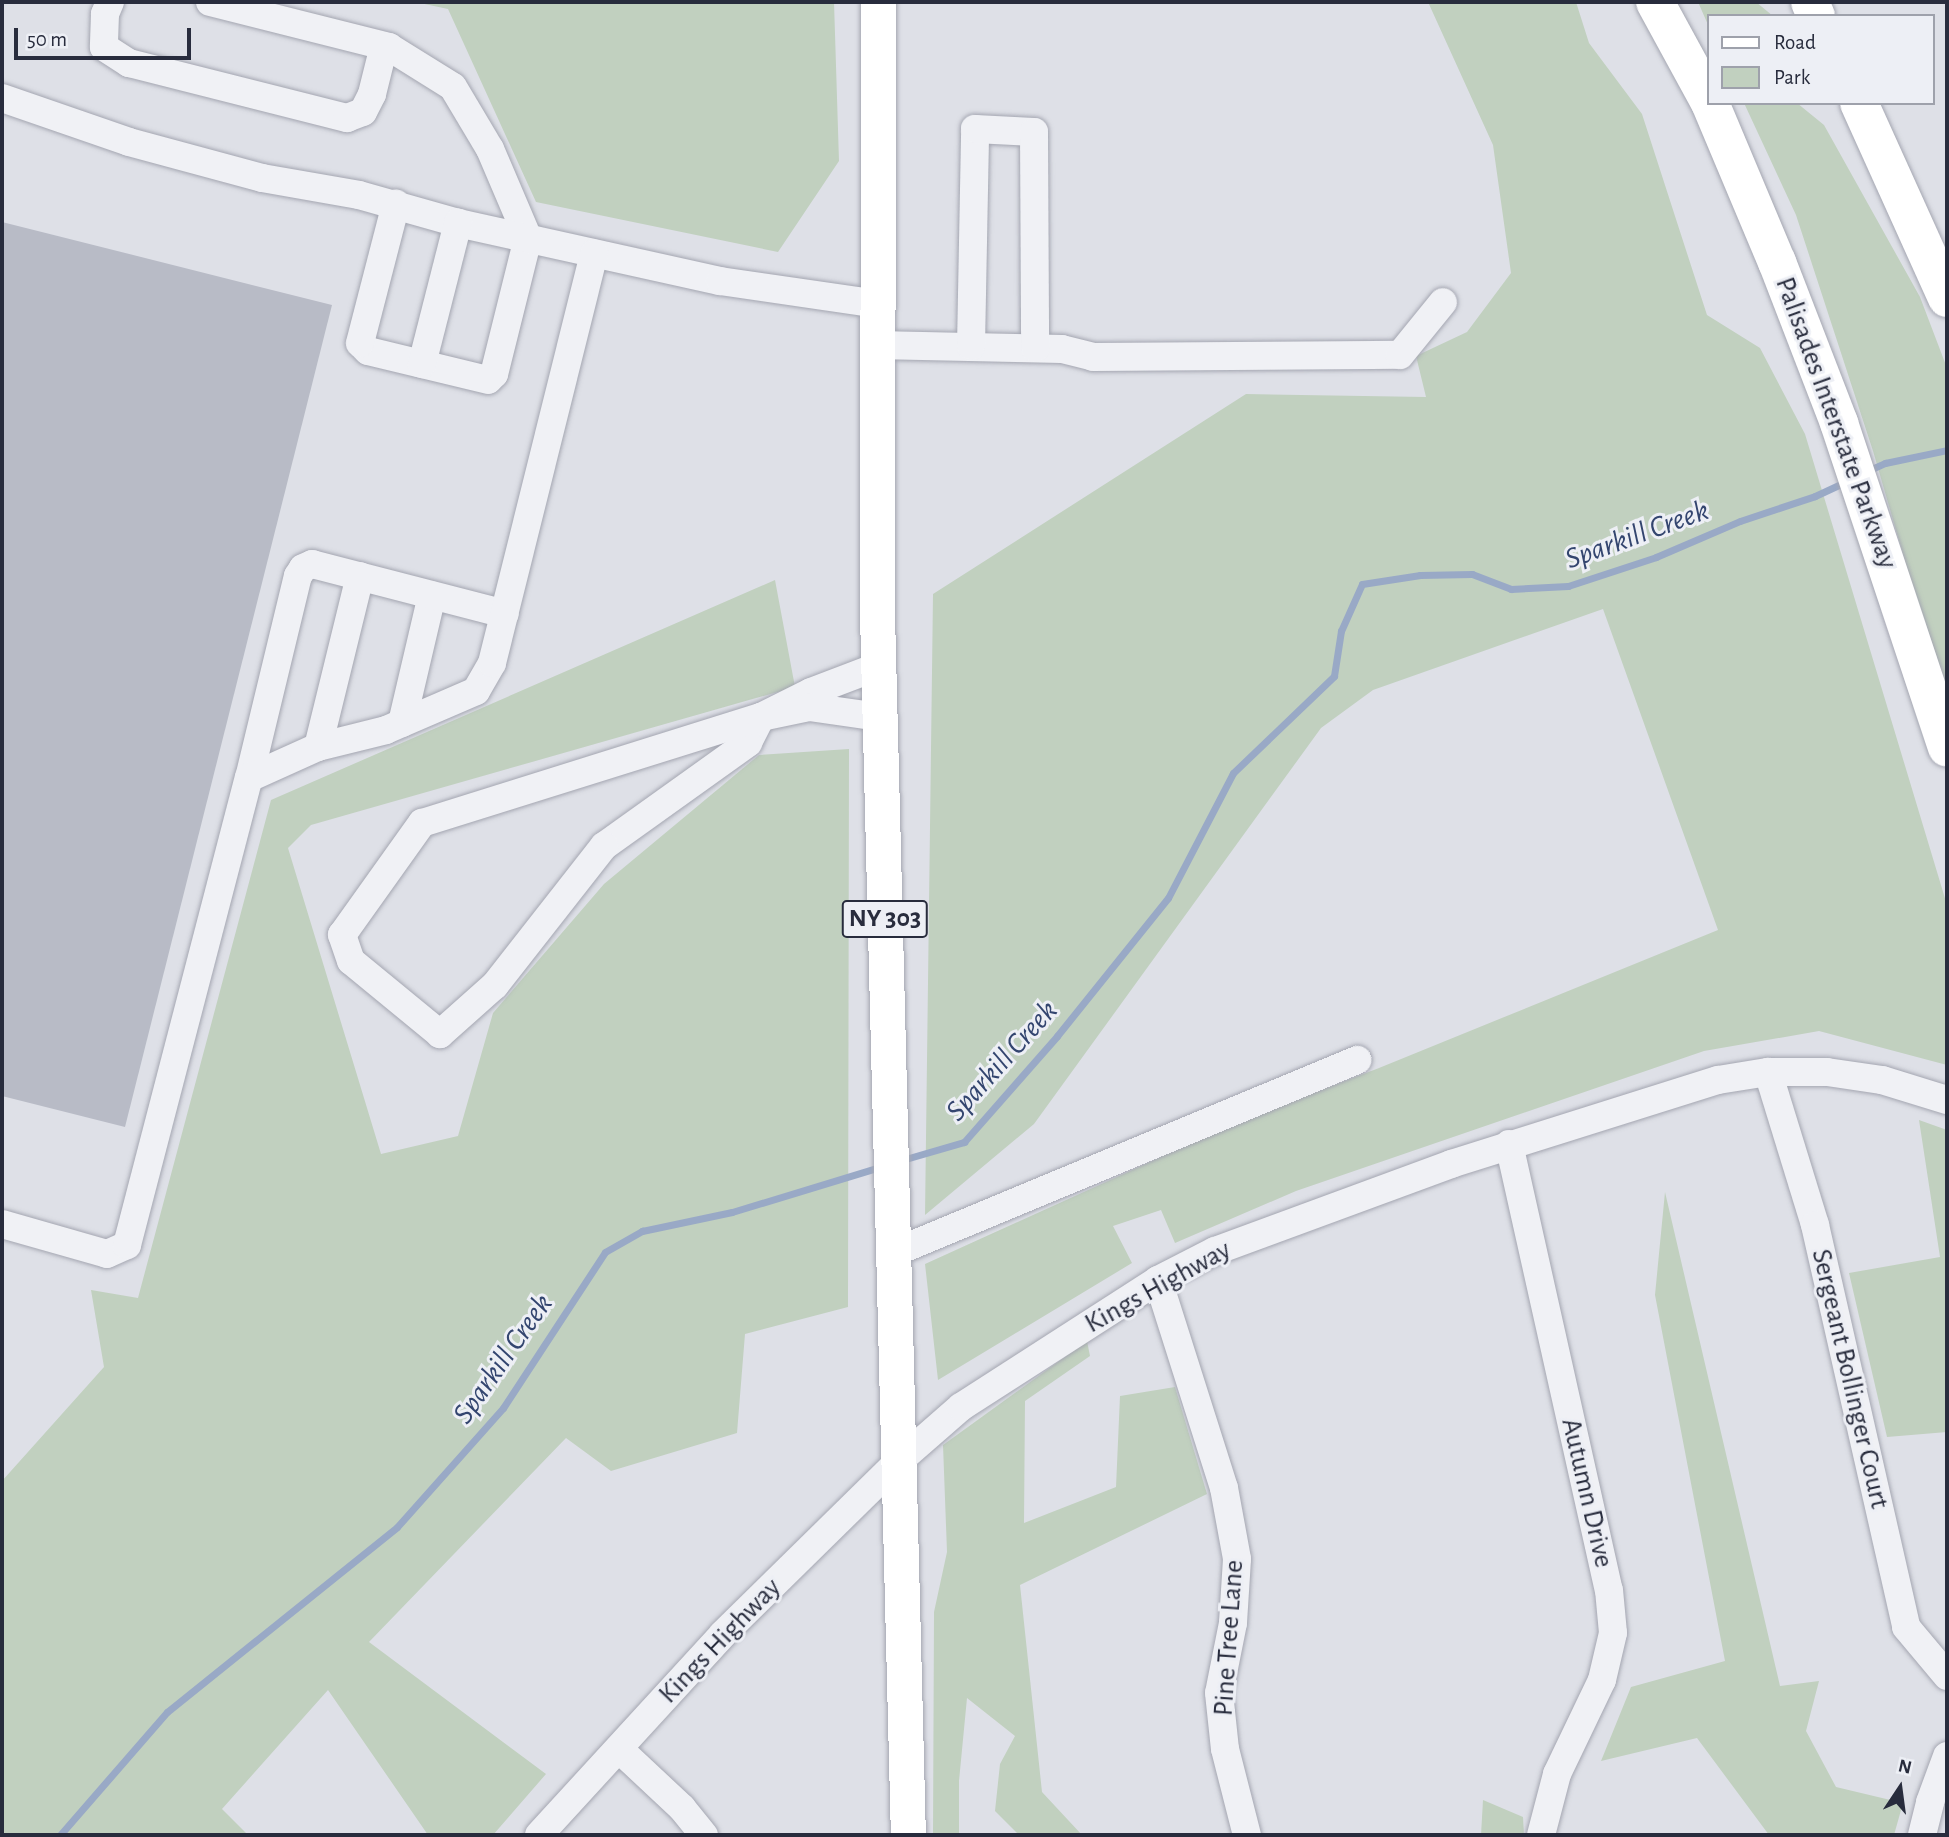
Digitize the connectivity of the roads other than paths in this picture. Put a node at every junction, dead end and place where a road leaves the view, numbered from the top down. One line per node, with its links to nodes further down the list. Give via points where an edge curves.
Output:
1 (110, 2): 6 (street, via 104,47 129,63 348,118 363,112)
2 (210, 2): 6 (street)
3 (878, 2): 18 (main road, NY 303)
4 (1655, 2): 8 (highway)
5 (1665, 2): 9 (highway, Palisades Interstate Parkway)
6 (384, 46): 14 (street, via 453,87 491,149)
7 (2, 98): 12 (street, via 129,142 249,175)
8 (1708, 98)
9 (1708, 98)
10 (1711, 105): 31 (highway, Palisades Interstate Parkway, via 1839,423)
11 (1860, 105): 16 (highway)
12 (396, 204): 13 (street); 22 (street, via 360,343 368,351)
13 (457, 223): 14 (street); 22 (street)
14 (528, 238): 15 (street); 22 (street, via 494,374 488,380)
15 (594, 253): 18 (street, via 720,281); 25 (street)
16 (1947, 298)
17 (1443, 302): 21 (street, via 1400,355 1093,357)
18 (877, 304): 19 (main road, NY 303)
19 (876, 345): 20 (street); 26 (main road, NY 303)
20 (971, 346): 21 (street); 21 (street, via 975,129 1034,132)
21 (1035, 348)
22 (422, 364)
23 (359, 576): 24 (street); 30 (street); 32 (street, via 312,564 298,576)
24 (432, 595): 25 (street); 29 (street)
25 (505, 614): 29 (street, via 492,663 476,691)
26 (878, 666): 27 (street); 28 (main road, NY 303)
27 (761, 717): 27 (street, via 422,823 342,935 351,961 440,1034 495,985 604,846 748,743); 28 (street, via 809,708)
28 (880, 717): 38 (main road, NY 303)
29 (402, 723): 30 (street)
30 (318, 747): 32 (street)
31 (1947, 748)
32 (249, 778): 37 (street, via 127,1245 107,1254)
33 (1357, 1059): 38 (street)
34 (1768, 1072): 35 (street, Kings Highway, via 1846,1074); 36 (street, Kings Highway, via 1696,1085); 41 (street, Sergeant Bollinger Court, via 1815,1224 1906,1627)
35 (1947, 1100)
36 (1508, 1144): 39 (street, Kings Highway, via 1215,1251); 48 (street, Autumn Drive, via 1609,1590 1613,1633 1602,1680 1557,1774)
37 (2, 1224)
38 (893, 1253): 40 (main road, NY 303)
39 (1158, 1280): 40 (street, Kings Highway, via 961,1407); 47 (street, Pine Tree Lane, via 1224,1488 1237,1559 1233,1623 1219,1693 1225,1749)
40 (899, 1461): 42 (street, Kings Highway, via 723,1634); 46 (main road, NY 303)
41 (1947, 1676)
42 (619, 1749): 44 (street, Kings Highway); 45 (street)
43 (1947, 1756): 49 (street)
44 (539, 1835)
45 (704, 1835)
46 (908, 1835)
47 (1247, 1835)
48 (1541, 1835)
49 (1922, 1835)

